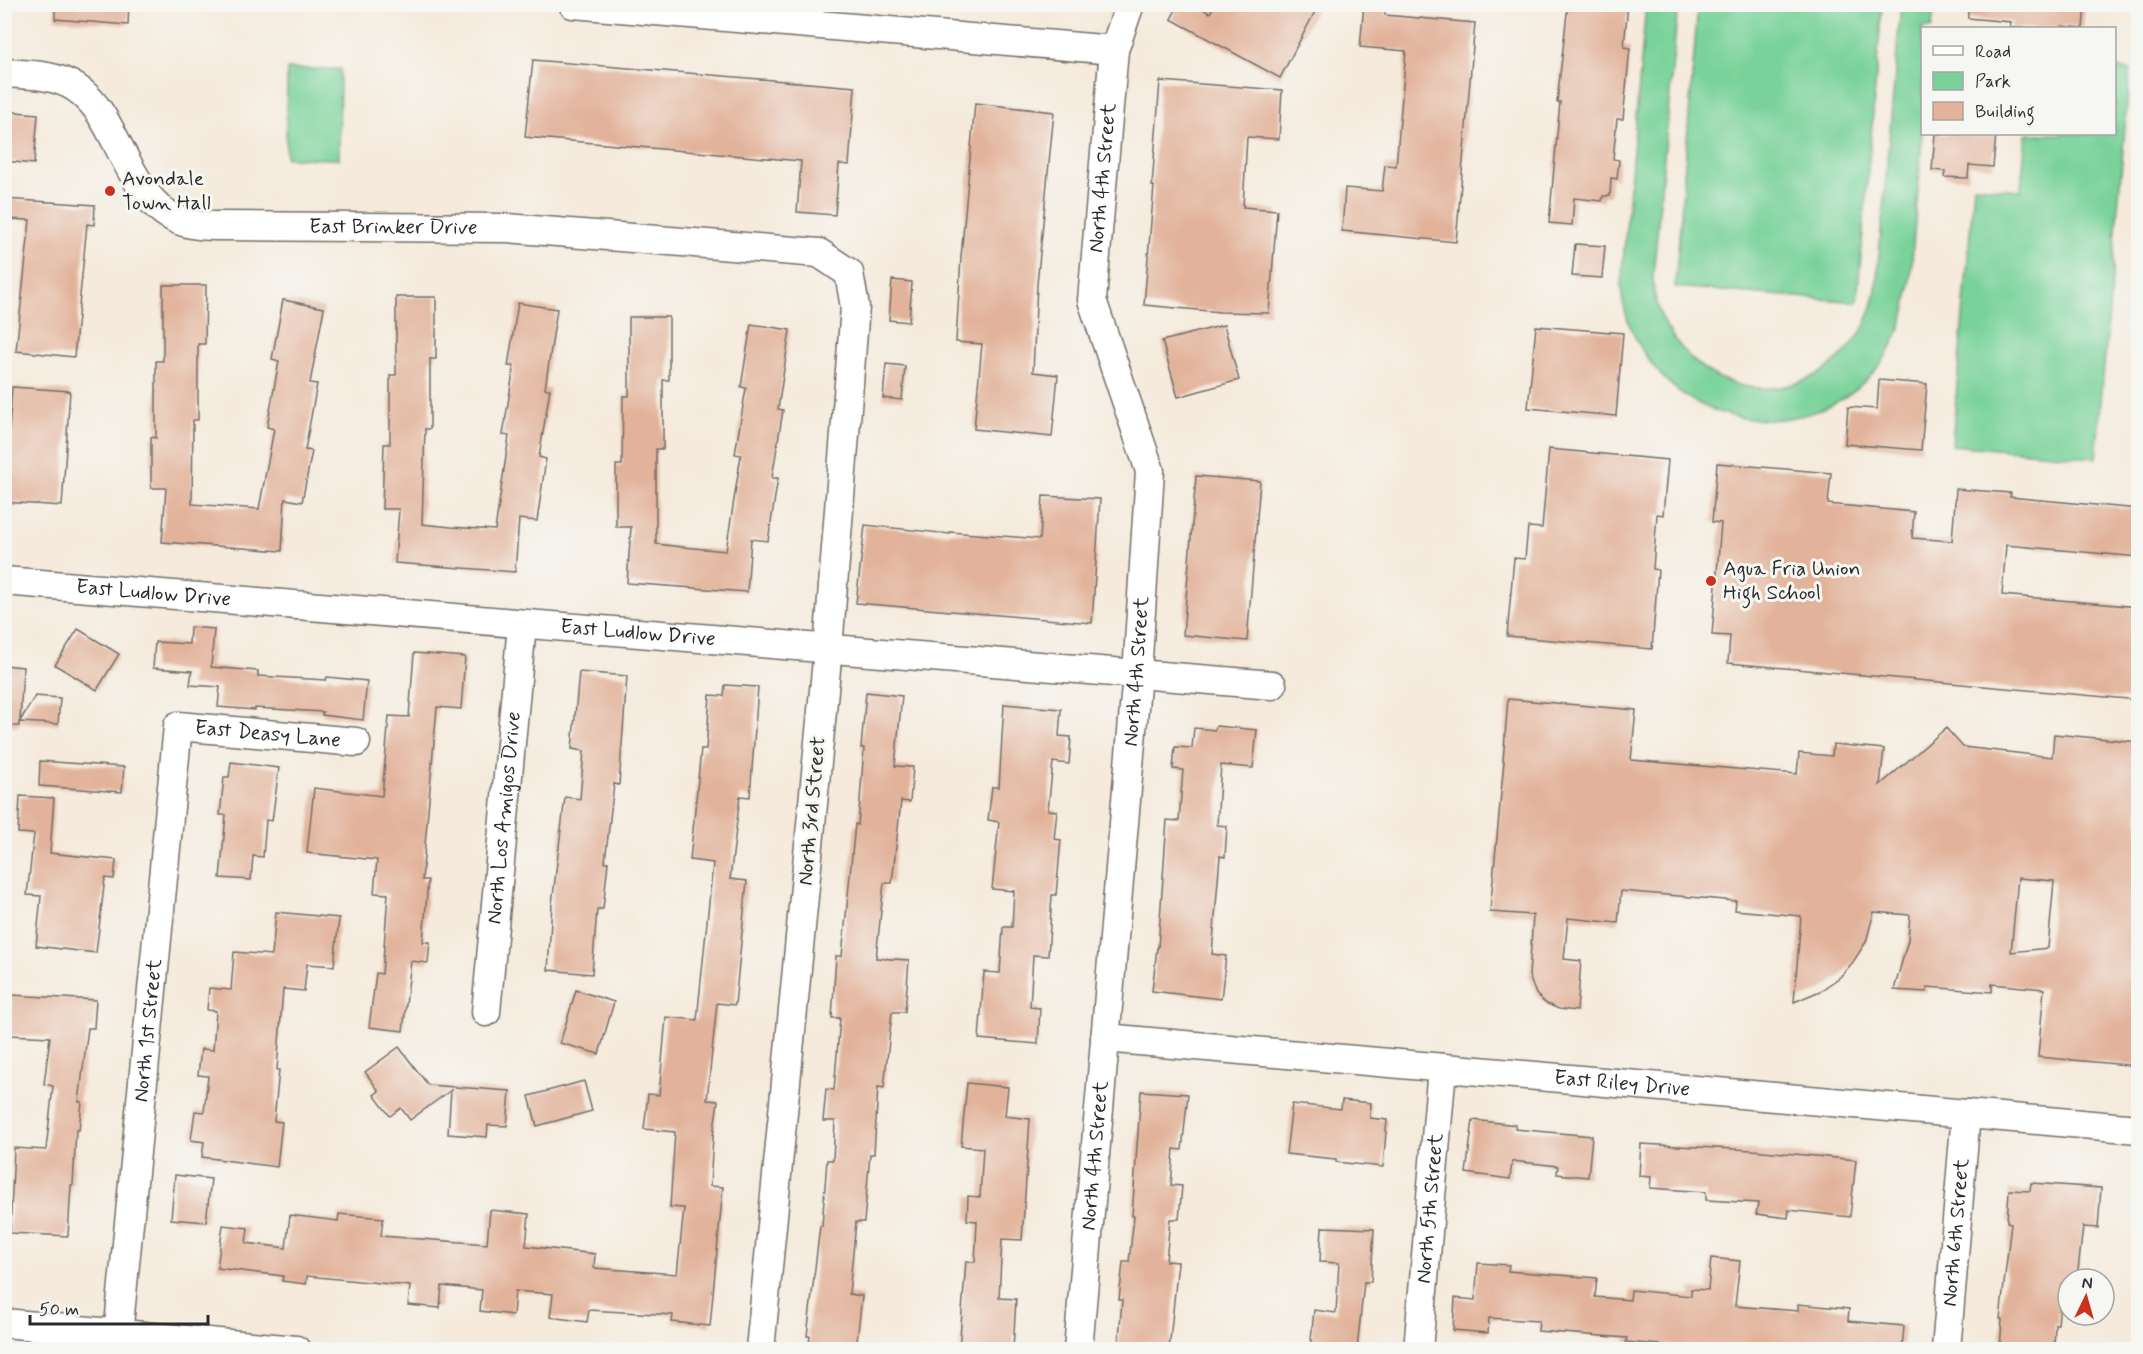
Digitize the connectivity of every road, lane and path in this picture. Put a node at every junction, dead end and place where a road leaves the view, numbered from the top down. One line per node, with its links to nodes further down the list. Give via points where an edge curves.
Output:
1 (573, 4): 3 (street)
2 (1130, 4): 3 (street, North 4th Street)
3 (1113, 50): 9 (street, North 4th Street, via 1092,300 1150,471)
4 (4, 73): 5 (street, East Brinker Drive, via 55,78 92,100 150,201 191,224 507,228 819,254)
5 (849, 273): 8 (street, North 3rd Street, via 855,307)
6 (4, 581): 7 (street, East Ludlow Drive)
7 (522, 625): 8 (street, East Ludlow Drive); 13 (street, North Los Amigos Drive)
8 (828, 649): 9 (street, East Ludlow Drive); 21 (street, North 3rd Street)
9 (1137, 674): 10 (street, East Ludlow Drive); 14 (street, North 4th Street)
10 (1272, 685)
11 (178, 726): 12 (street, East Deasy Lane); 19 (street, North 1st Street)
12 (356, 742)
13 (486, 1012)
14 (1105, 1038): 15 (street, East Riley Drive); 22 (street, North 4th Street)
15 (1443, 1068): 16 (street, East Riley Drive); 23 (street, North 5th Street)
16 (1966, 1114): 17 (street, East Riley Drive); 24 (street, North 6th Street)
17 (2139, 1129)
18 (4, 1323): 19 (street)
19 (118, 1335): 20 (street)
20 (296, 1350)
21 (760, 1350)
22 (1078, 1350)
23 (1418, 1350)
24 (1946, 1350)

